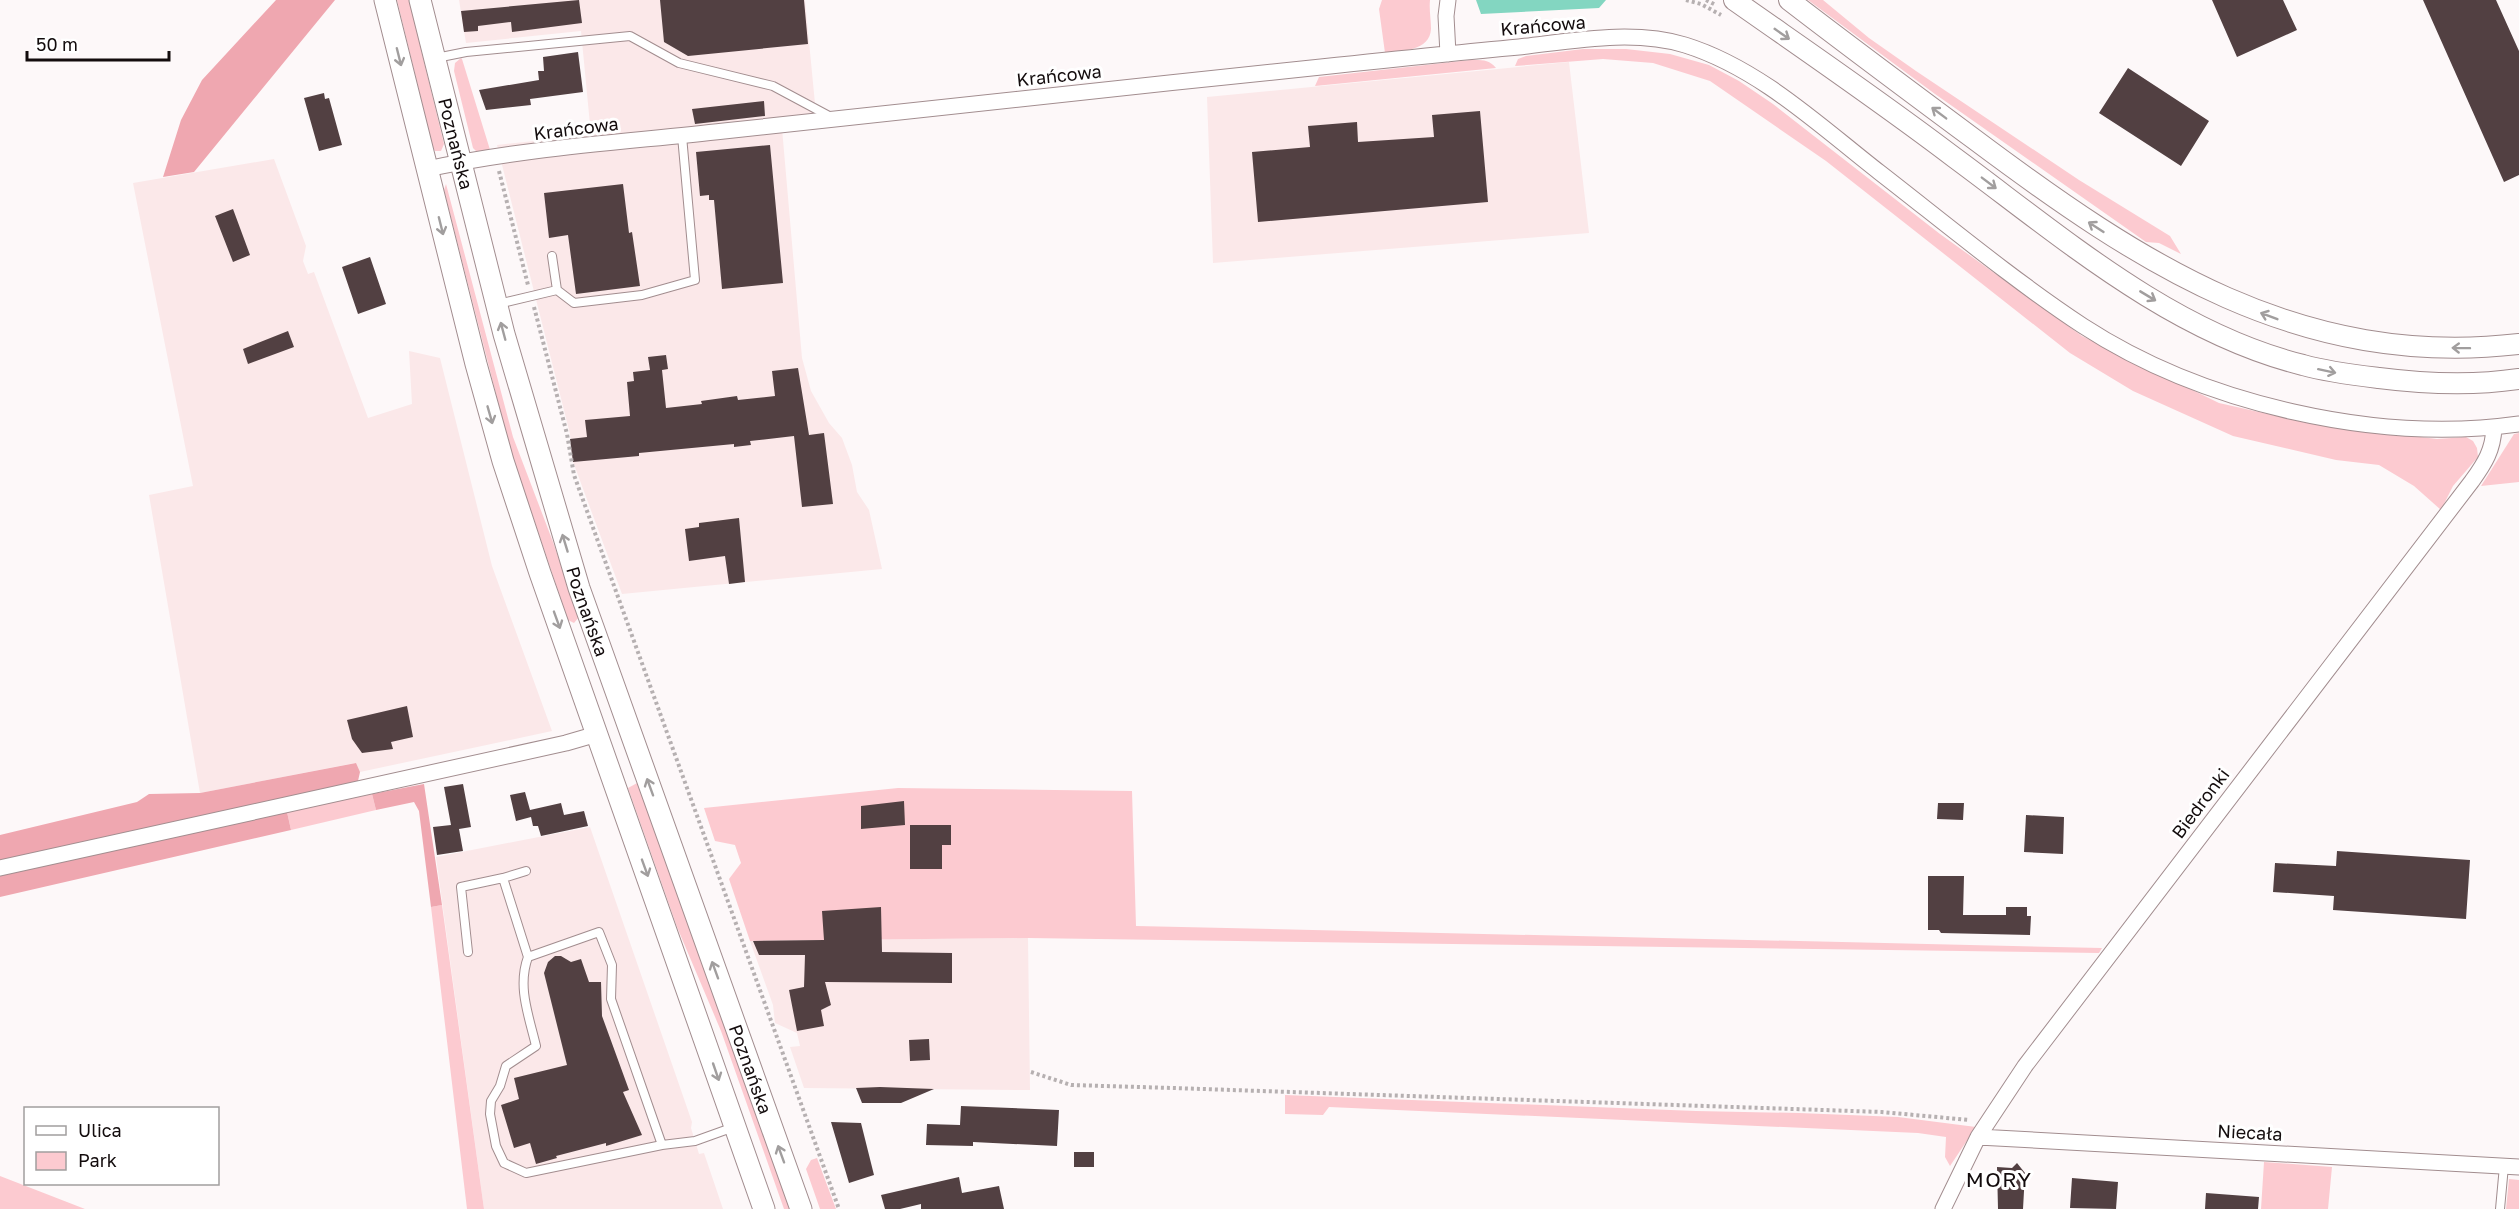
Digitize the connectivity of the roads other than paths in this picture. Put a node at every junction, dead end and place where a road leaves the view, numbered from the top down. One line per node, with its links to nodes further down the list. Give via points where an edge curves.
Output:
1 (385, 0): 11 (main road, Poznańska, one-way to 11)
2 (420, 0): 7 (main road, Poznańska)
3 (1448, 0): 6 (street)
4 (1734, 0): 16 (street, one-way to 16, via 2121,279 2220,335 2264,353 2342,374 2416,383 2486,384)
5 (1789, 0): 15 (street, one-way to 5, via 2482,348 2417,346 2347,338 2282,321 2222,296 2145,258 2094,226)
6 (1449, 54): 8 (street, Krańcowa); 18 (street, Krańcowa, via 1588,40 1662,40 1689,46 1744,72 1792,104 2001,267 2086,328 2139,357 2213,389 2316,417 2413,428)
7 (435, 58): 8 (lane, via 630,36 679,63 773,86); 10 (main road, Poznańska)
8 (833, 119): 9 (street, Krańcowa)
9 (682, 136): 10 (street, Krańcowa); 13 (lane, via 695,280 642,295 574,303)
10 (461, 162): 11 (street, Krańcowa); 14 (main road, Poznańska)
11 (427, 170): 19 (main road, Poznańska, one-way to 19, via 503,461)
12 (552, 256): 13 (lane)
13 (557, 290): 14 (lane)
14 (496, 304): 30 (main road, Poznańska, one-way to 14, via 579,588)
15 (2519, 344)
16 (2519, 379)
17 (2519, 424): 18 (street, Krańcowa)
18 (2494, 428): 26 (street, Biedronki, via 2489,458 2025,1066)
19 (597, 734): 20 (street); 25 (main road, Poznańska, one-way to 25)
20 (0, 868)
21 (526, 871): 22 (lane)
22 (503, 878): 23 (lane, via 461,887); 24 (lane)
23 (468, 951)
24 (528, 957): 27 (lane, via 598,932 612,965 611,999); 27 (lane, via 522,972 522,989 536,1046 506,1066 491,1101 496,1146 504,1163 526,1173)
25 (735, 1127): 27 (lane, via 695,1141); 29 (main road, Poznańska)
26 (1978, 1137): 28 (street, Niecała); 31 (street, Biedronki)
27 (662, 1145)
28 (2512, 1166): 32 (lane)
29 (764, 1209)
30 (801, 1209)
31 (1943, 1209)
32 (2500, 1209)

